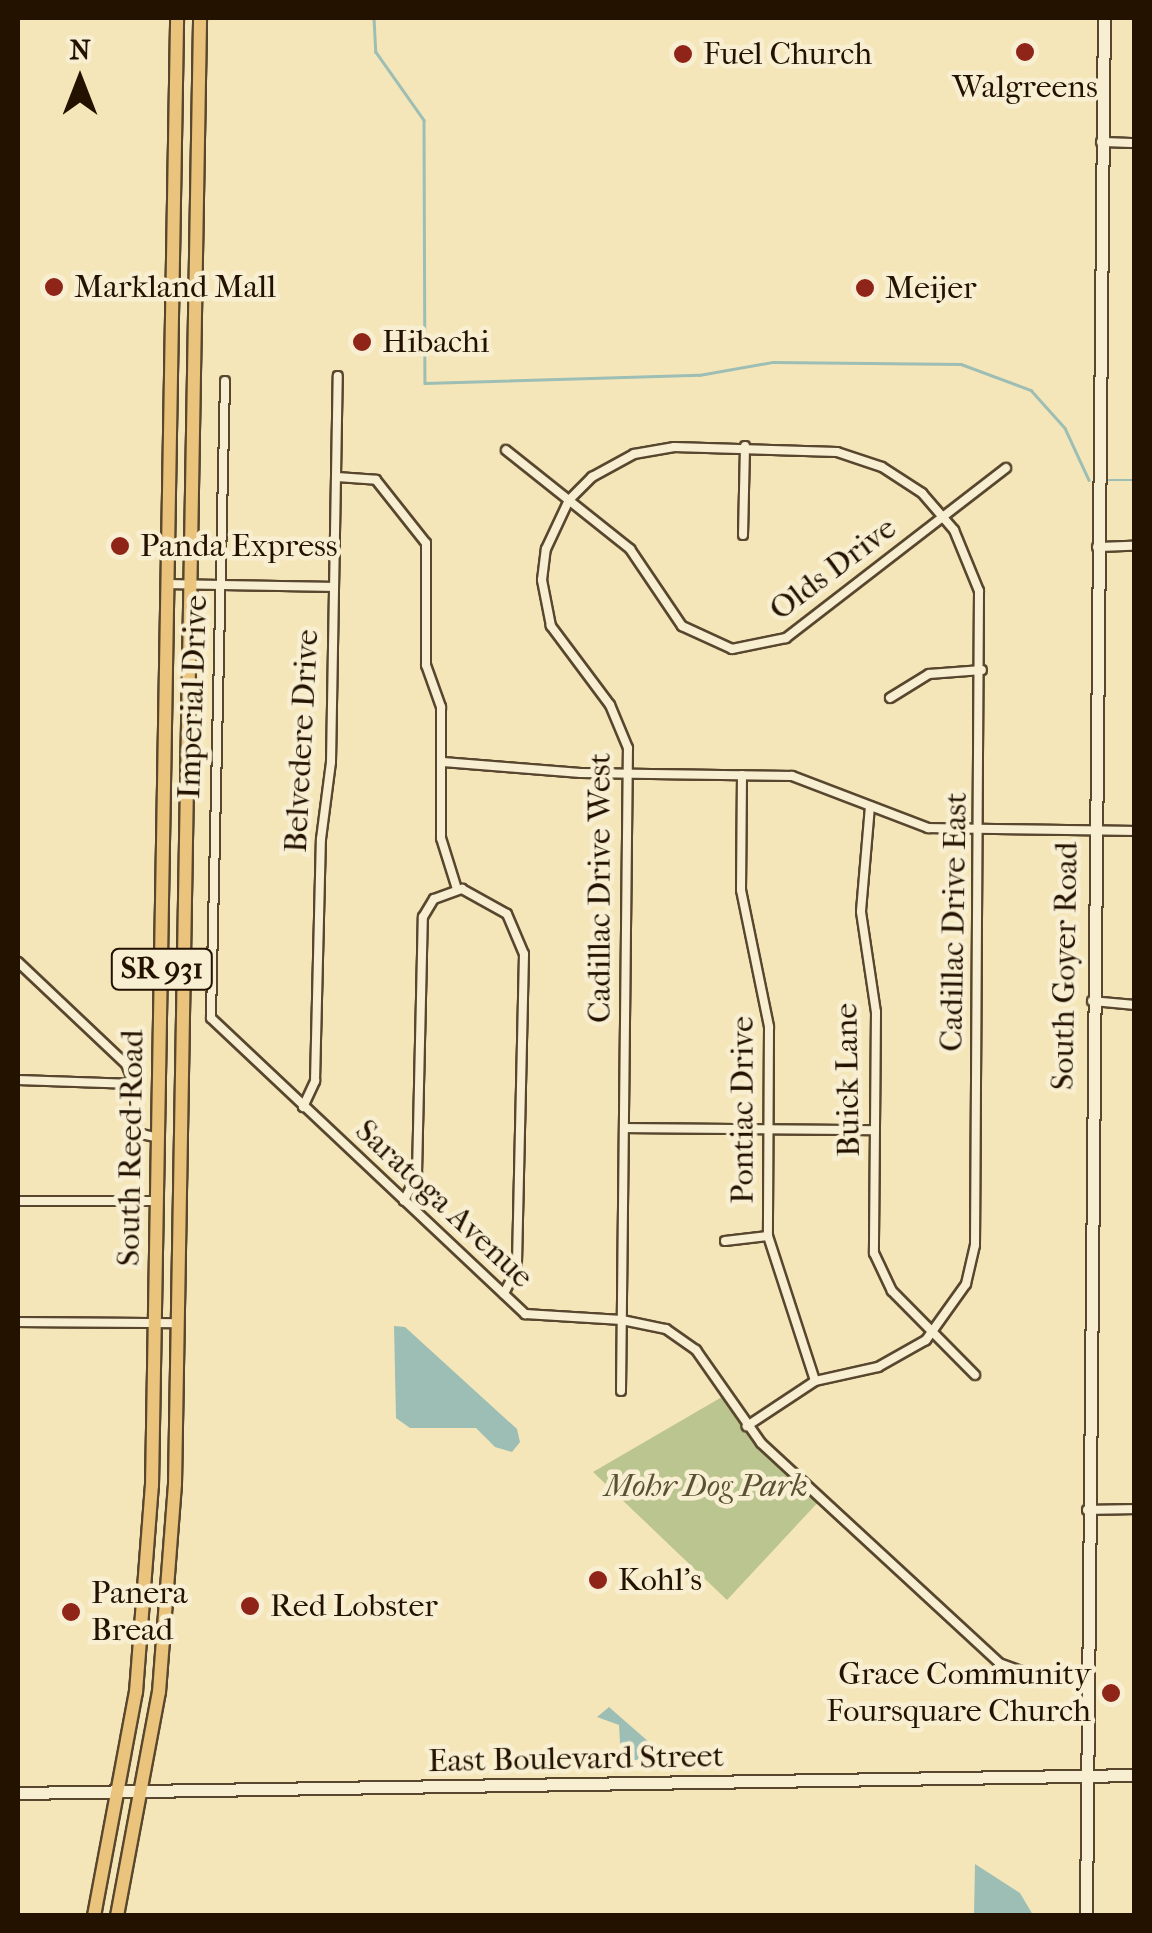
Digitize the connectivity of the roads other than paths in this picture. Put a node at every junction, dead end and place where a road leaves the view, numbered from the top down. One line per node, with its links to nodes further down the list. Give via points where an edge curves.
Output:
1 (178, 18): 17 (main road, South Reed Road / SR 931)
2 (200, 18): 18 (main road, South Reed Road / SR 931)
3 (1104, 18): 4 (street, South Goyer Road)
4 (1101, 142): 5 (street); 15 (street, South Goyer Road)
5 (1134, 143)
6 (338, 376): 11 (street, Belvedere Drive)
7 (225, 381): 19 (street, Imperial Drive)
8 (746, 446): 12 (street, Cadillac Drive West, via 634,454); 13 (street, Cadillac Drive East, via 867,460 896,474); 14 (street)
9 (506, 450): 12 (street, Olds Drive)
10 (1006, 468): 13 (street, Olds Drive)
11 (337, 478): 20 (street, Belvedere Drive); 23 (street, via 376,480 424,537 426,665 441,707)
12 (569, 500): 13 (street, Olds Drive, via 630,548 682,626 732,649 786,638); 24 (street, Cadillac Drive West, via 546,548 544,602 563,647 620,721)
13 (944, 516): 21 (street, Cadillac Drive East, via 979,591)
14 (743, 535)
15 (1097, 546): 16 (street); 29 (street, South Goyer Road)
16 (1134, 546)
17 (168, 584): 18 (street); 43 (main road, South Reed Road / SR 931)
18 (191, 586): 19 (street); 32 (main road, South Reed Road / SR 931)
19 (222, 586): 20 (street); 33 (street, Imperial Drive)
20 (334, 586): 39 (street, Belvedere Drive, via 315,1081)
21 (982, 670): 22 (street, via 929,674); 27 (street, Cadillac Drive East)
22 (890, 698)
23 (442, 762): 24 (street); 30 (street, via 442,838)
24 (629, 774): 25 (street); 40 (street, Cadillac Drive West)
25 (742, 775): 26 (street, via 792,776); 41 (street, Pontiac Drive, via 740,890 767,995)
26 (870, 806): 27 (street, via 928,828); 42 (street, Buick Lane, via 860,912 876,1012)
27 (980, 830): 29 (street); 54 (street, Cadillac Drive East, via 975,1246 966,1284)
28 (1134, 831): 29 (street)
29 (1094, 832): 34 (street, South Goyer Road)
30 (456, 889): 46 (street, via 434,900 423,917 417,1174); 49 (street, via 507,914 524,954 517,1268)
31 (18, 962): 38 (street, via 126,1064)
32 (184, 968): 33 (street); 53 (main road, South Reed Road / SR 931)
33 (211, 968): 36 (street, Imperial Drive)
34 (1092, 1001): 35 (street); 60 (street, South Goyer Road)
35 (1134, 1005)
36 (210, 1015): 39 (street, Saratoga Avenue)
37 (18, 1080): 38 (street)
38 (134, 1084): 43 (street, via 136,1133)
39 (303, 1107): 46 (street, Saratoga Avenue)
40 (624, 1128): 41 (street); 50 (street, Cadillac Drive West)
41 (768, 1129): 42 (street); 47 (street, Pontiac Drive)
42 (875, 1130): 54 (street, Buick Lane, via 877,1265 892,1291)
43 (158, 1138): 45 (main road, South Reed Road / SR 931)
44 (18, 1201): 45 (street)
45 (157, 1201): 51 (main road, South Reed Road / SR 931)
46 (404, 1201): 49 (street, Saratoga Avenue)
47 (768, 1236): 48 (street); 56 (street, Pontiac Drive)
48 (725, 1241)
49 (504, 1294): 50 (street, Saratoga Avenue, via 532,1317)
50 (622, 1320): 57 (street, Cadillac Drive West); 58 (street, Saratoga Avenue, via 666,1330 696,1350)
51 (155, 1321): 52 (street); 53 (street); 66 (main road, South Reed Road / SR 931, via 148,1585)
52 (18, 1322)
53 (178, 1322): 64 (main road, South Reed Road / SR 931, via 168,1606)
54 (934, 1333): 55 (street, Buick Lane); 56 (street, Cadillac Drive East, via 878,1367)
55 (975, 1375)
56 (815, 1380): 58 (street, Cadillac Drive East)
57 (621, 1392)
58 (746, 1426): 61 (street, Saratoga Avenue, via 999,1664 1026,1673)
59 (1134, 1509): 60 (street)
60 (1087, 1510): 61 (street, South Goyer Road)
61 (1086, 1675): 62 (street, South Goyer Road)
62 (1088, 1775): 63 (street, East Boulevard Street); 64 (street, East Boulevard Street); 69 (street, South Goyer Road)
63 (1134, 1775)
64 (144, 1791): 66 (street, East Boulevard Street); 68 (main road, South Reed Road / SR 931)
65 (18, 1792): 66 (street, East Boulevard Street)
66 (121, 1792): 67 (main road, South Reed Road / SR 931)
67 (94, 1916)
68 (117, 1916)
69 (1086, 1916)

